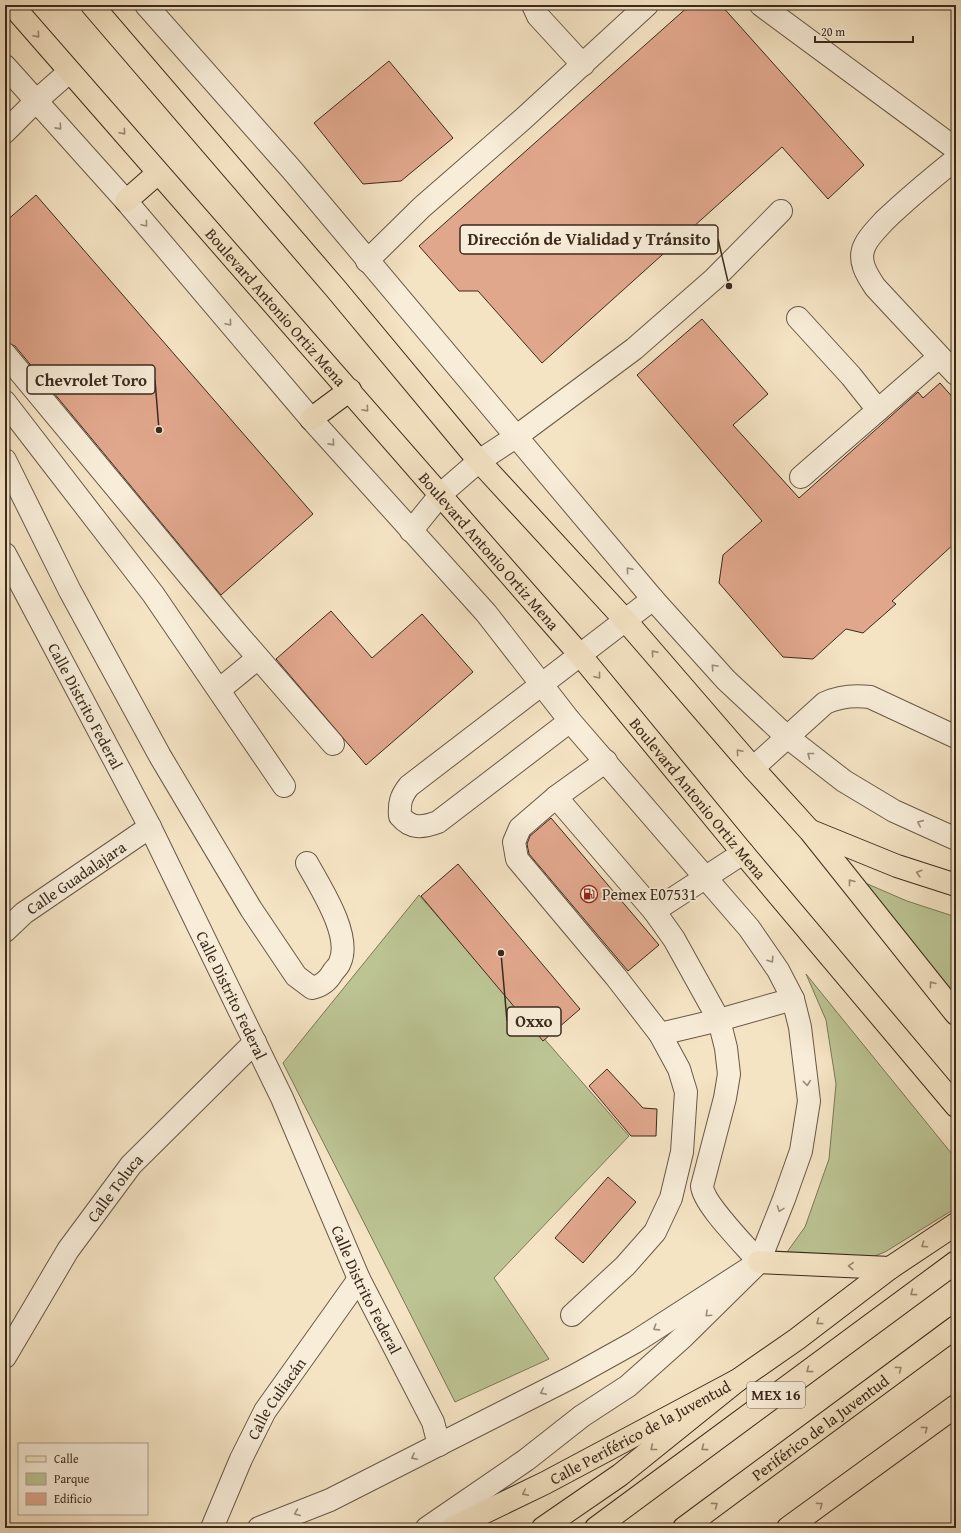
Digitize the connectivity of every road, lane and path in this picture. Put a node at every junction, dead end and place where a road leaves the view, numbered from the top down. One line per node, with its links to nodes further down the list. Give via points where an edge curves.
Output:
1 (12, 5): 9 (main road, Boulevard Antonio Ortiz Mena, one-way to 9)
2 (92, 5): 28 (main road, via 336,289)
3 (146, 5): 17 (street, via 292,170)
4 (533, 5): 7 (street, via 538,16)
5 (647, 5): 7 (street)
6 (761, 5): 12 (street)
7 (583, 65): 17 (street, via 422,207)
8 (5, 66): 10 (street)
9 (69, 72): 10 (street); 14 (main road, Boulevard Antonio Ortiz Mena, one-way to 14)
10 (36, 101): 11 (street); 15 (street, one-way to 15)
11 (5, 132)
12 (956, 149)
13 (956, 159): 20 (street, via 904,202 874,232 864,245 862,259 865,272 875,287)
14 (158, 173): 15 (main road); 22 (main road, Boulevard Antonio Ortiz Mena)
15 (126, 201): 25 (street, one-way to 25)
16 (781, 211): 26 (street, via 714,279 634,349)
17 (367, 261): 26 (street)
18 (798, 318): 24 (street)
19 (5, 354): 37 (street)
20 (939, 357): 21 (street); 24 (street)
21 (956, 374)
22 (350, 390): 25 (main road); 30 (main road, Boulevard Antonio Ortiz Mena, one-way to 30)
23 (5, 402): 39 (street, via 153,594)
24 (878, 410): 29 (street)
25 (311, 419): 31 (street, one-way to 31)
26 (517, 436): 28 (street); 34 (street, one-way to 26)
27 (5, 460): 52 (street, via 70,591 160,756 251,908 296,976 312,988 329,979 340,962 342,951 341,932 328,901)
28 (479, 461): 30 (street); 35 (main road)
29 (801, 477)
30 (441, 494): 31 (street); 36 (main road, Boulevard Antonio Ortiz Mena)
31 (411, 531): 38 (street, via 486,614)
32 (5, 554): 33 (street, Calle Distrito Federal)
33 (12, 585): 48 (street, Calle Distrito Federal)
34 (653, 599): 35 (street); 41 (street, one-way to 34, via 726,680)
35 (626, 621): 36 (street); 45 (main road, one-way to 35)
36 (581, 656): 38 (street); 51 (main road, Boulevard Antonio Ortiz Mena, one-way to 51)
37 (258, 658): 39 (street); 43 (street)
38 (541, 685): 40 (street); 40 (street, via 410,786 402,795 400,816 411,826 424,827 438,822)
39 (219, 690): 46 (street)
40 (570, 721): 44 (street)
41 (786, 736): 42 (street, via 825,703 838,697 858,695 870,697); 45 (street); 50 (street, one-way to 41, via 894,811 844,781)
42 (956, 737)
43 (333, 744)
44 (606, 761): 47 (street); 53 (street)
45 (753, 768): 49 (main road)
46 (284, 786)
47 (556, 797): 55 (street); 60 (street, via 520,828 514,842 517,859)
48 (150, 827): 56 (street, Calle Guadalajara, via 24,913); 61 (street, Calle Distrito Federal)
49 (810, 831): 54 (main road, one-way to 49, via 897,866); 58 (main road, one-way to 49)
50 (956, 839)
51 (743, 853): 53 (street); 62 (main road, Boulevard Antonio Ortiz Mena)
52 (307, 863)
53 (706, 878): 55 (street); 57 (street, one-way to 57, via 749,928 778,970)
54 (956, 885)
55 (654, 911): 59 (street, via 674,939)
56 (5, 931)
57 (793, 999): 59 (street); 64 (street, one-way to 64, via 800,1027 809,1101 801,1151)
58 (956, 1014)
59 (719, 1020): 60 (street); 64 (street, via 729,1074 702,1193)
60 (660, 1034): 68 (street, via 679,1069 686,1092 682,1152 671,1198 655,1232 625,1266)
61 (255, 1042): 67 (street, Calle Distrito Federal, via 282,1098); 70 (street, Calle Toluca, via 131,1165 68,1250)
62 (956, 1106)
63 (956, 1224): 66 (main road, Calle Periférico de la Juventud, one-way to 66)
64 (760, 1262): 66 (main road, one-way to 64); 73 (street, one-way to 73, via 635,1342); 76 (street, one-way to 76, via 628,1386 582,1416 526,1460)
65 (956, 1262): 79 (main road, MEX 16, one-way to 79)
66 (890, 1268): 71 (main road, Calle Periférico de la Juventud, one-way to 71)
67 (359, 1280): 73 (street, Calle Distrito Federal, via 432,1422); 74 (street, Calle Culiacán, via 265,1411 241,1459)
68 (572, 1315)
69 (956, 1327): 80 (main road, Periférico de la Juventud, one-way to 69)
70 (5, 1357)
71 (738, 1380): 77 (main road, Calle Periférico de la Juventud, one-way to 77, via 545,1483); 78 (main road, one-way to 78, via 620,1475)
72 (956, 1406): 81 (main road, one-way to 72)
73 (439, 1445): 75 (street, one-way to 75, via 330,1500)
74 (212, 1528)
75 (259, 1528)
76 (427, 1528)
77 (452, 1528)
78 (543, 1528)
79 (596, 1528)
80 (684, 1528)
81 (788, 1528)

